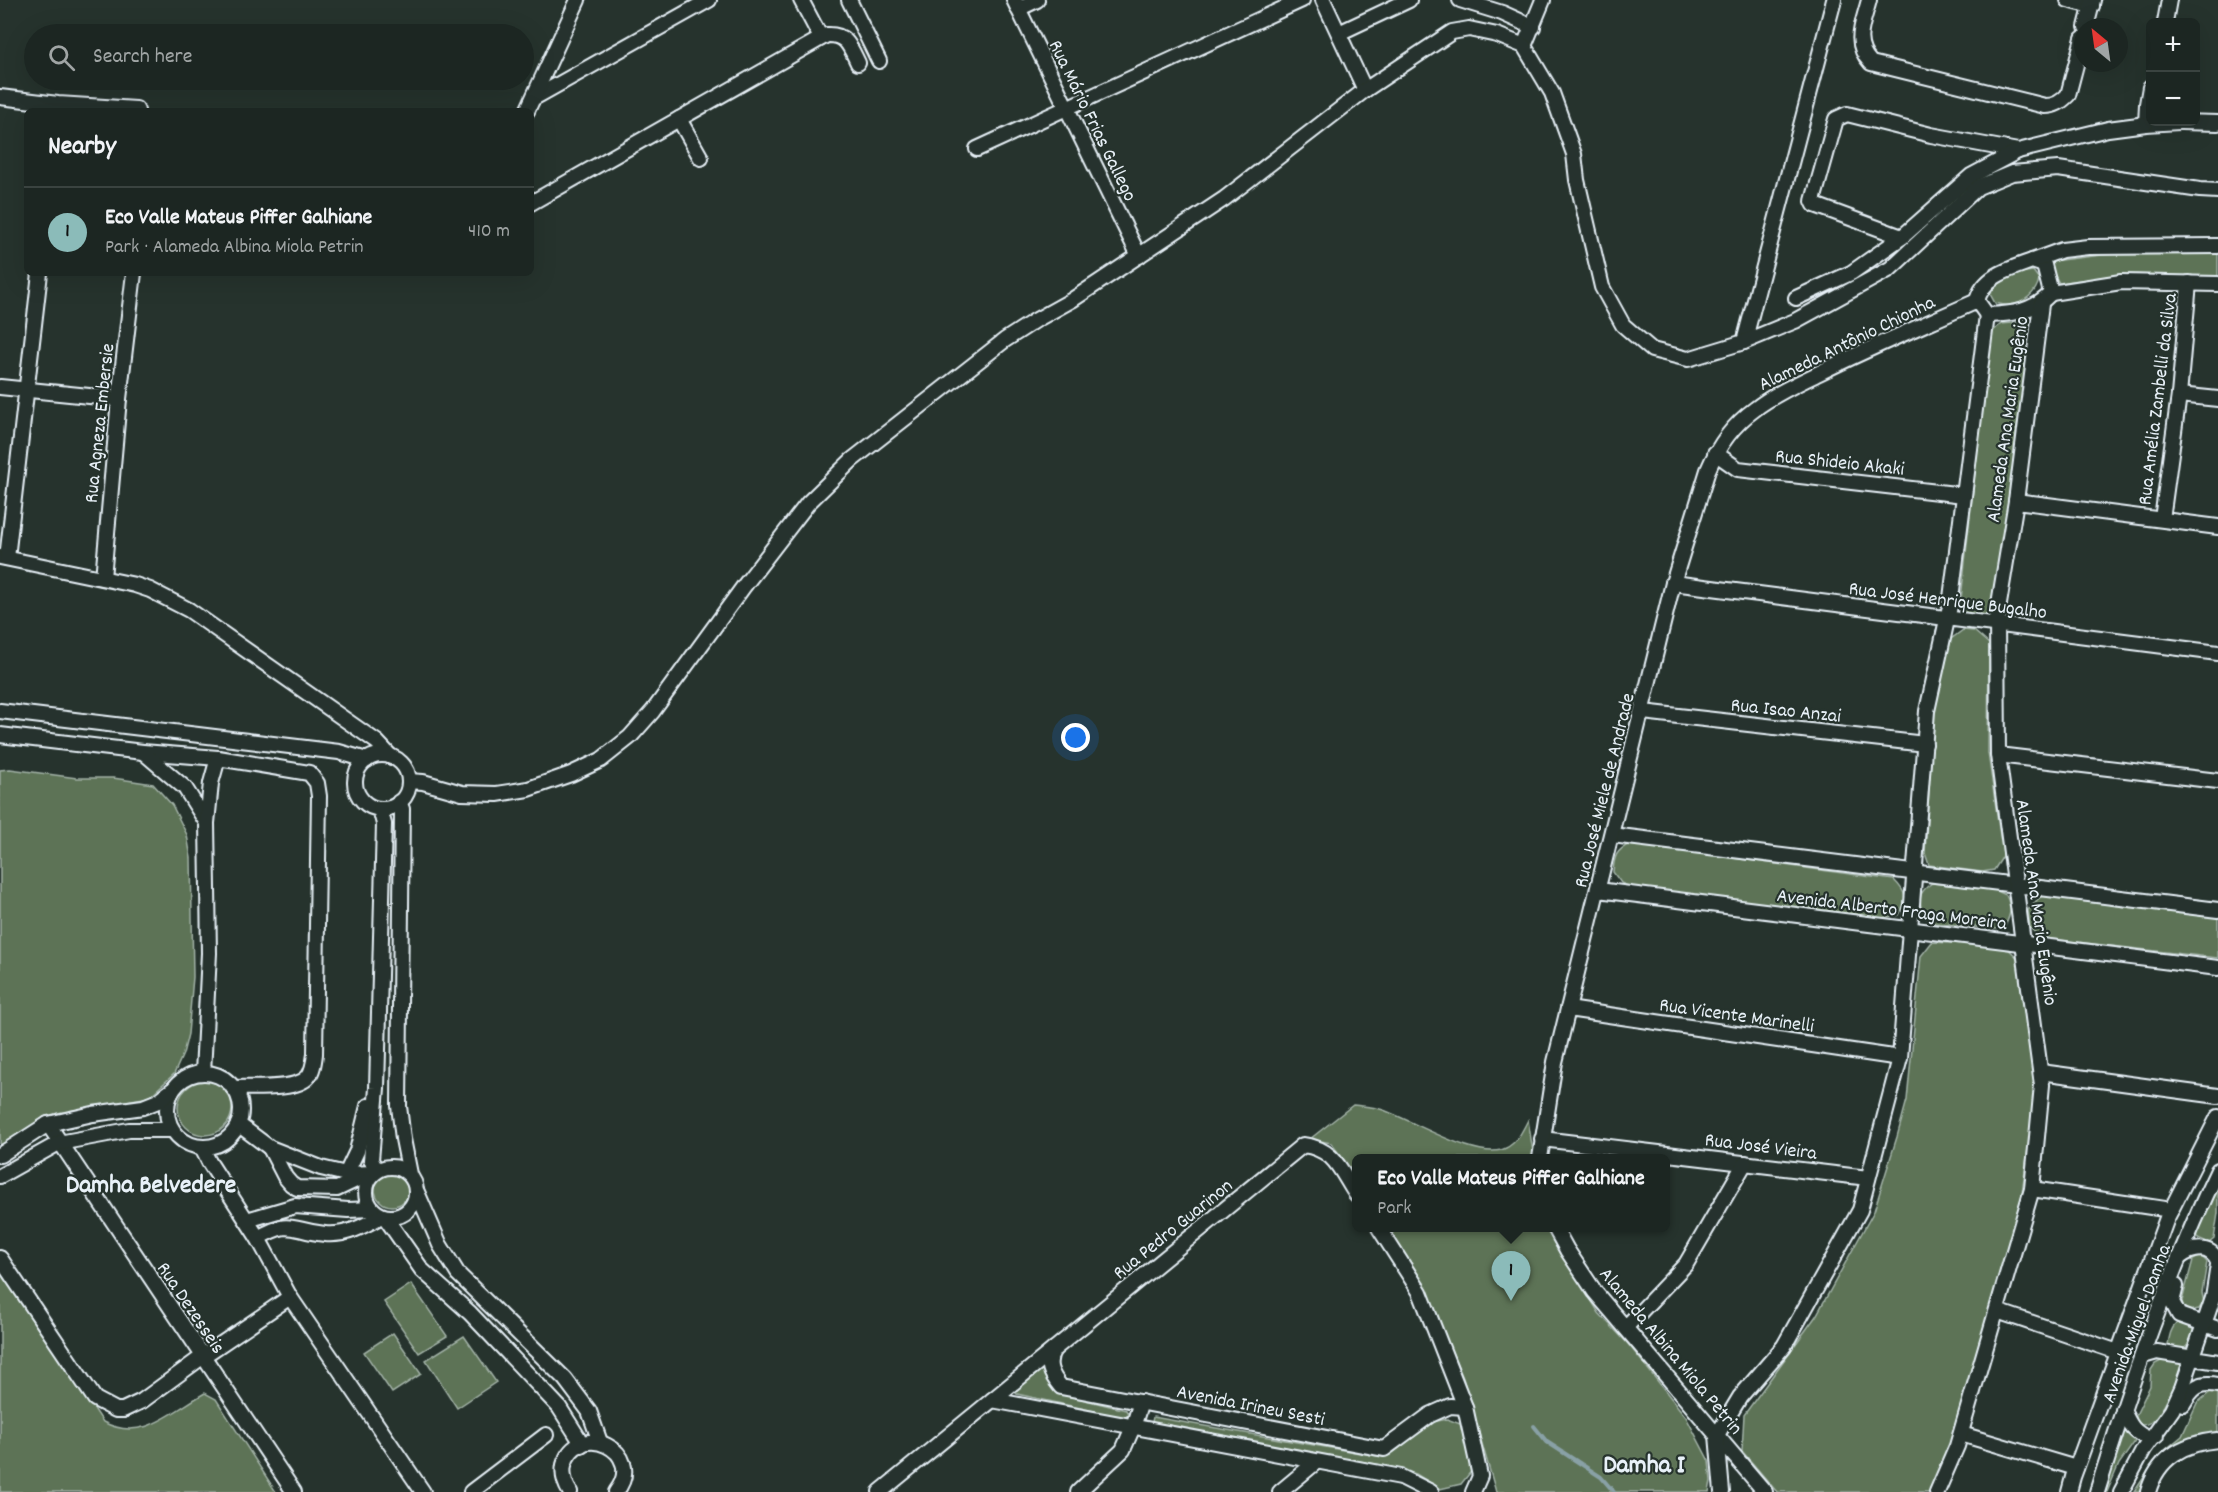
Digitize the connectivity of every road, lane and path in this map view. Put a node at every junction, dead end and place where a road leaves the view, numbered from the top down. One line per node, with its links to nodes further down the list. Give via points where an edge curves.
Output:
1 (578, 0): 28 (street)
2 (709, 0): 28 (street)
3 (801, 0): 21 (street)
4 (849, 0): 23 (street)
5 (1036, 0): 16 (street)
6 (1302, 0): 32 (street)
7 (1323, 0): 20 (street)
8 (1409, 0): 20 (street)
9 (1460, 0): 19 (street)
10 (1543, 0): 19 (street)
11 (1834, 0): 55 (street)
12 (1869, 0): 25 (street, via 1859,38 1871,63 2045,106 2053,106 2068,95)
13 (2068, 0): 15 (street)
14 (2169, 0): 18 (street)
15 (2092, 3): 17 (street)
16 (1016, 4): 32 (street, Rua Mário Frias Gallego)
17 (2088, 18)
18 (2165, 18)
19 (1533, 27): 22 (street)
20 (1339, 33): 26 (street)
21 (821, 38): 24 (street, via 836,34 842,37); 33 (street)
22 (1524, 46): 26 (street, via 1469,28 1452,32); 55 (street, via 1552,93 1574,154 1602,286 1623,325 1652,350 1688,359)
23 (879, 61)
24 (858, 63)
25 (2074, 72)
26 (1365, 90): 44 (street, via 1224,199)
27 (0, 97): 29 (street)
28 (534, 98): 31 (street)
29 (57, 107): 30 (street)
30 (83, 108)
31 (529, 108)
32 (1065, 109): 37 (street); 44 (street, Rua Mário Frias Gallego)
33 (679, 120): 39 (street); 41 (street)
34 (2200, 123): 35 (street)
35 (2218, 123)
36 (2146, 124): 38 (street)
37 (977, 149)
38 (2018, 151): 42 (street, via 1971,176); 42 (street, via 1847,114 1840,116 1836,119 1815,205)
39 (701, 158)
40 (2218, 191): 55 (street, via 2058,170 2012,173 1978,187 1890,269 1795,321)
41 (534, 200)
42 (1902, 237): 51 (street, via 1851,273)
43 (2218, 246): 45 (street, via 2088,247 2062,250)
44 (1139, 256): 84 (street, via 1005,340 852,460 808,502 653,711 630,737 601,760 528,789 497,794 462,793)
45 (2032, 261): 50 (street, via 2044,265); 52 (street, via 1990,280 1980,290)
46 (40, 276): 57 (street)
47 (134, 276): 59 (street, Rua Agneza Embersie)
48 (2189, 284): 49 (street); 50 (street, via 2121,282); 58 (street, Rua Amélia Zambelli da Silva)
49 (2218, 284)
50 (2051, 293): 53 (street)
51 (1797, 298)
52 (1977, 301): 54 (street); 61 (street, Alameda Antônio Chionha, via 1778,394 1735,426)
53 (2041, 304): 54 (street, via 2014,314); 63 (street, Alameda Ana Maria Eugênio)
54 (1987, 315): 62 (street, Alameda Ana Maria Eugênio)
55 (1744, 342)
56 (0, 387): 57 (street)
57 (28, 391): 59 (street); 66 (street)
58 (2179, 395): 60 (street); 64 (street, Rua Amélia Zambelli da Silva)
59 (119, 399): 67 (street, Rua Agneza Embersie)
60 (2218, 399)
61 (1715, 453): 62 (street, Rua Shideio Akaki, via 1738,469); 68 (street, Rua José Miele de Andrade)
62 (1964, 495): 69 (street, Alameda Ana Maria Eugênio)
63 (2016, 501): 64 (street); 70 (street, Alameda Ana Maria Eugênio)
64 (2162, 519): 65 (street)
65 (2218, 527)
66 (4, 557): 67 (street)
67 (103, 578): 74 (street, via 150,590 189,610)
68 (1673, 583): 69 (street, Rua José Henrique Bugalho); 73 (street, Rua José Miele de Andrade)
69 (1947, 618): 70 (street, Rua José Henrique Bugalho); 76 (street, Alameda Ana Maria Eugênio, via 1927,711)
70 (1997, 625): 71 (street, Rua José Henrique Bugalho); 79 (street, Alameda Ana Maria Eugênio)
71 (2218, 653)
72 (0, 711): 78 (street)
73 (1643, 712): 76 (street, Rua Isao Anzai); 89 (street, Rua José Miele de Andrade)
74 (364, 735): 80 (street); 82 (street)
75 (1, 736): 77 (street)
76 (1925, 744): 90 (street, Alameda Ana Maria Eugênio)
77 (143, 752): 81 (street); 88 (street, via 185,788)
78 (339, 752): 82 (street); 83 (street)
79 (1998, 755): 85 (street); 91 (street, Alameda Ana Maria Eugênio)
80 (391, 757): 82 (street, via 383,755); 84 (street, via 404,766)
81 (218, 758): 88 (street); 101 (street, via 309,773 317,783 319,796 312,1071 292,1086)
82 (368, 760): 83 (street)
83 (355, 778): 87 (street, via 360,799)
84 (409, 781): 86 (street)
85 (2218, 781)
86 (399, 802): 87 (street); 120 (street, via 399,1106)
87 (380, 809): 102 (street, via 384,824)
88 (207, 823): 100 (street, via 209,953)
89 (1612, 835): 90 (street, Avenida Alberto Fraga Moreira); 92 (street, Rua José Miele de Andrade)
90 (1915, 872): 91 (street, Avenida Alberto Fraga Moreira); 94 (street, Alameda Ana Maria Eugênio)
91 (2016, 885): 93 (street, Avenida Alberto Fraga Moreira); 95 (street, Alameda Ana Maria Eugênio)
92 (1598, 890): 94 (street, Avenida Alberto Fraga Moreira); 97 (street, Rua José Miele de Andrade)
93 (2218, 910)
94 (1910, 930): 95 (street, Avenida Alberto Fraga Moreira); 98 (street, Alameda Ana Maria Eugênio)
95 (2024, 944): 96 (street, Avenida Alberto Fraga Moreira); 99 (street, Alameda Ana Maria Eugênio)
96 (2218, 968)
97 (1568, 1009): 98 (street, Rua Vicente Marinelli); 109 (street, Rua José Miele de Andrade)
98 (1900, 1058): 122 (street, Alameda Ana Maria Eugênio)
99 (2041, 1072): 104 (street); 125 (street, Alameda Ana Maria Eugênio)
100 (203, 1073): 101 (street, via 225,1080); 103 (street, via 185,1078)
101 (233, 1088): 107 (street, via 240,1105)
102 (377, 1088): 119 (street, via 371,1160); 123 (street)
103 (172, 1090): 106 (street, via 143,1107); 108 (street, via 166,1114)
104 (2218, 1096)
105 (2218, 1117): 128 (street)
106 (48, 1124): 110 (street, Rua Dezesseis); 116 (street)
107 (238, 1124): 111 (street, via 228,1139); 112 (street)
108 (172, 1130): 110 (street, via 129,1130); 111 (street, via 185,1143)
109 (1542, 1139): 113 (street); 114 (street, Rua José Vieira)
110 (59, 1143): 121 (street); 145 (street, Rua Dezesseis)
111 (202, 1148): 130 (street)
112 (270, 1148): 123 (street); 123 (street, via 297,1188 338,1189)
113 (1540, 1154)
114 (1669, 1154)
115 (1670, 1154): 117 (street, Rua José Vieira)
116 (0, 1155)
117 (1745, 1163): 122 (street, Rua José Vieira); 140 (street, via 1686,1264)
118 (2218, 1170): 135 (street, Avenida Miguel Damha)
119 (374, 1173): 120 (street, via 394,1166); 123 (street); 129 (street, via 366,1193)
120 (410, 1174): 126 (street)
121 (0, 1176)
122 (1868, 1178): 156 (street, Alameda Ana Maria Eugênio, via 1860,1209 1784,1346 1740,1397)
123 (345, 1180): 127 (street)
124 (1352, 1188): 142 (street, Rua Pedro Guarinon, via 1329,1154 1303,1145)
125 (2032, 1189): 128 (street); 139 (street, Alameda Ana Maria Eugênio)
126 (417, 1192): 129 (street, via 416,1201 403,1215); 159 (street, via 440,1245 458,1274 565,1379 589,1411)
127 (348, 1210): 129 (street); 130 (street, via 295,1206)
128 (2171, 1210): 143 (street)
129 (380, 1214): 133 (street, via 358,1229 345,1232 327,1234 285,1226); 160 (street, via 422,1270 470,1313 559,1407)
130 (247, 1220): 133 (street)
131 (1382, 1232): 151 (street, via 1420,1292)
132 (1558, 1232): 140 (street, Alameda Albina Miola Petrin, via 1595,1292)
133 (258, 1238): 138 (street)
134 (0, 1258): 145 (street, via 95,1399 109,1407 123,1410 142,1401)
135 (2179, 1259): 136 (street, via 2187,1252 2202,1249 2211,1252); 141 (street, via 2174,1307 2183,1318); 144 (street, Avenida Miguel Damha)
136 (2218, 1263): 137 (street)
137 (2216, 1290): 141 (street)
138 (290, 1296): 145 (street); 165 (street)
139 (1997, 1311): 143 (street); 154 (street, Alameda Ana Maria Eugênio)
140 (1626, 1327): 156 (street, Alameda Albina Miola Petrin)
141 (2211, 1327): 146 (street)
142 (1054, 1349): 149 (street, Rua Pedro Guarinon); 150 (street, Avenida Irineu Sesti, via 1049,1366 1061,1387)
143 (2118, 1352): 162 (street)
144 (2143, 1356): 146 (street, via 2157,1353); 152 (street, Avenida Miguel Damha)
145 (202, 1357): 164 (street, Rua Dezesseis)
146 (2193, 1357): 147 (street); 157 (street, via 2172,1410)
147 (2218, 1362)
148 (2218, 1385): 157 (street, via 2205,1383 2192,1388 2168,1429)
149 (992, 1400): 153 (street); 168 (street, Rua Pedro Guarinon)
150 (1141, 1402): 151 (street, Avenida Irineu Sesti, via 1384,1449 1430,1414 1450,1406); 153 (street)
151 (1465, 1407): 172 (street, via 1480,1476)
152 (2123, 1410): 157 (street, via 2133,1430); 177 (street, Avenida Miguel Damha)
153 (1133, 1428): 161 (street); 169 (street, via 1123,1450)
154 (1961, 1434): 162 (street); 175 (street, Alameda Ana Maria Eugênio)
155 (546, 1435): 166 (street)
156 (1717, 1435): 173 (street); 174 (street, Alameda Albina Miola Petrin)
157 (2150, 1439): 178 (street)
158 (2218, 1440): 179 (street, via 2189,1445 2175,1453 2151,1480)
159 (600, 1442): 160 (street); 163 (street, via 622,1461 623,1481)
160 (580, 1445): 167 (street, via 566,1459 563,1470)
161 (1316, 1462): 170 (street); 171 (street, via 1401,1478)
162 (2076, 1468): 176 (street)
163 (618, 1491)
164 (294, 1492)
165 (423, 1492)
166 (471, 1492)
167 (570, 1492)
168 (880, 1492)
169 (1078, 1492)
170 (1280, 1492)
171 (1431, 1492)
172 (1473, 1492)
173 (1722, 1492)
174 (1765, 1492)
175 (1937, 1492)
176 (2069, 1492)
177 (2097, 1492)
178 (2121, 1492)
179 (2148, 1492)

